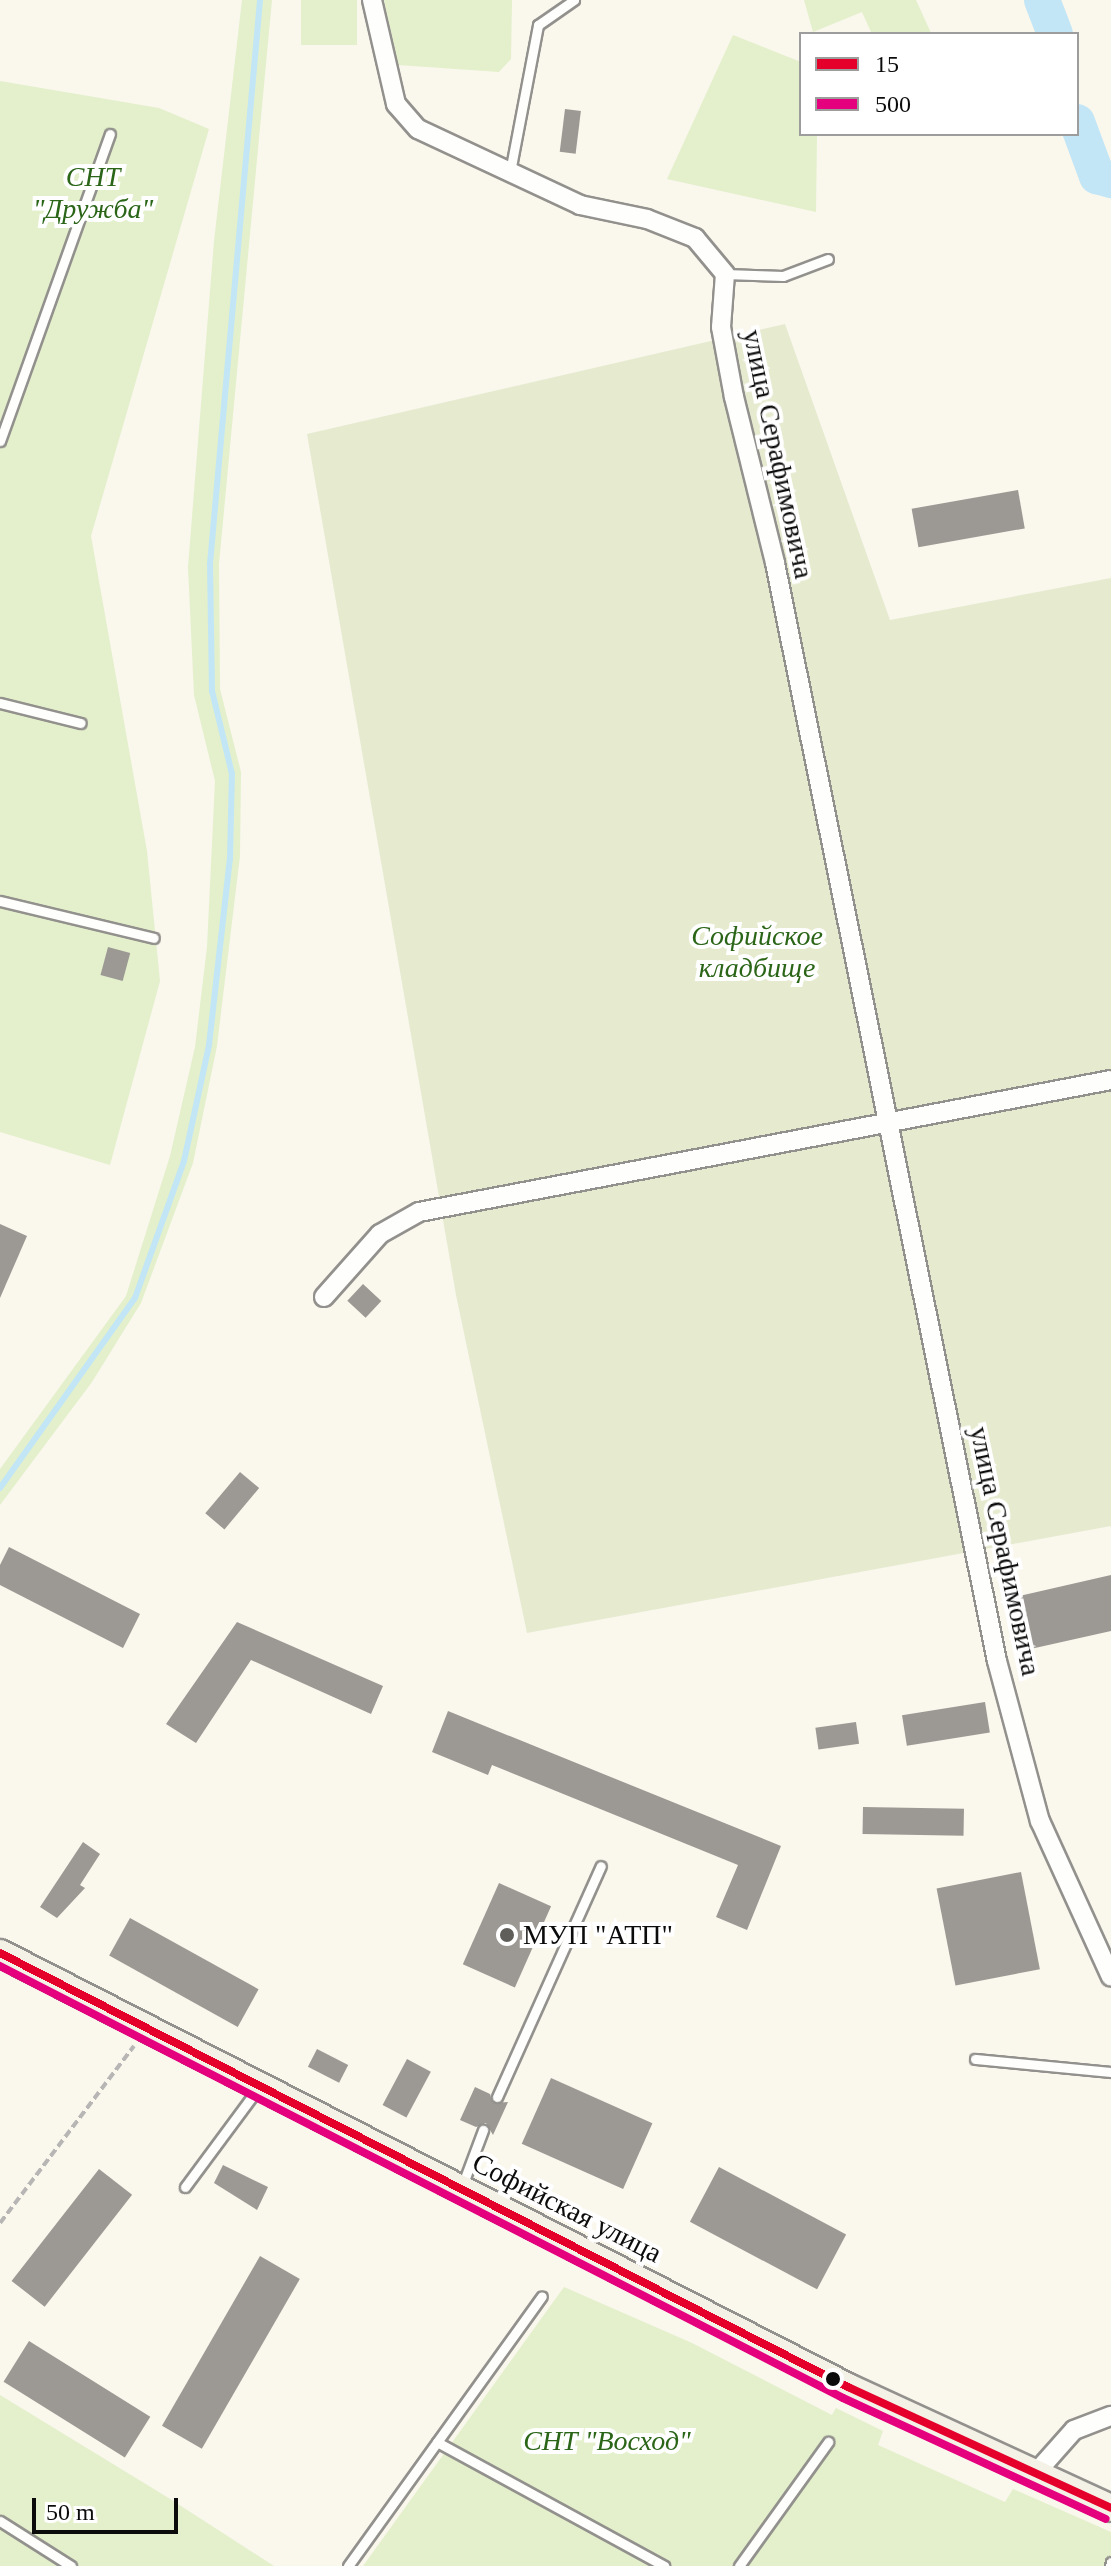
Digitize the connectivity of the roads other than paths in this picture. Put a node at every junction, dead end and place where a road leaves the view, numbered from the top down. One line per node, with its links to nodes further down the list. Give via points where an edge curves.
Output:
1 (372, 0): 4 (street, via 396,104 418,129)
2 (574, 0): 4 (lane, via 538,25)
3 (110, 134): 7 (lane)
4 (510, 172): 6 (street, via 580,205 647,219 695,238)
5 (828, 259): 6 (lane, via 783,276)
6 (725, 274): 13 (street, улица Серафимовича, via 721,327 734,397 775,563)
7 (0, 441)
8 (0, 703): 9 (lane)
9 (81, 723)
10 (0, 901): 11 (lane)
11 (154, 938)
12 (1111, 1080): 13 (street)
13 (891, 1122): 14 (street, via 419,1212 380,1234); 17 (street, улица Серафимовича, via 997,1661 1040,1821)
14 (324, 1297)
15 (601, 1866): 21 (lane)
16 (0, 1953): 20 (main road, Софийская улица)
17 (1111, 1977)
18 (975, 2059): 19 (lane)
19 (1111, 2072)
20 (259, 2086): 23 (lane); 24 (main road, Софийская улица)
21 (497, 2097)
22 (483, 2130): 24 (lane)
23 (185, 2187)
24 (461, 2189): 29 (main road, Софийская улица, via 848,2387)
25 (542, 2296): 27 (lane)
26 (1111, 2416): 29 (street, via 1074,2430)
27 (437, 2442): 33 (lane); 34 (lane)
28 (828, 2442): 35 (lane)
29 (1034, 2475): 30 (main road, Софийская улица)
30 (1111, 2508)
31 (0, 2521): 32 (lane)
32 (71, 2566)
33 (348, 2566)
34 (664, 2566)
35 (739, 2566)

